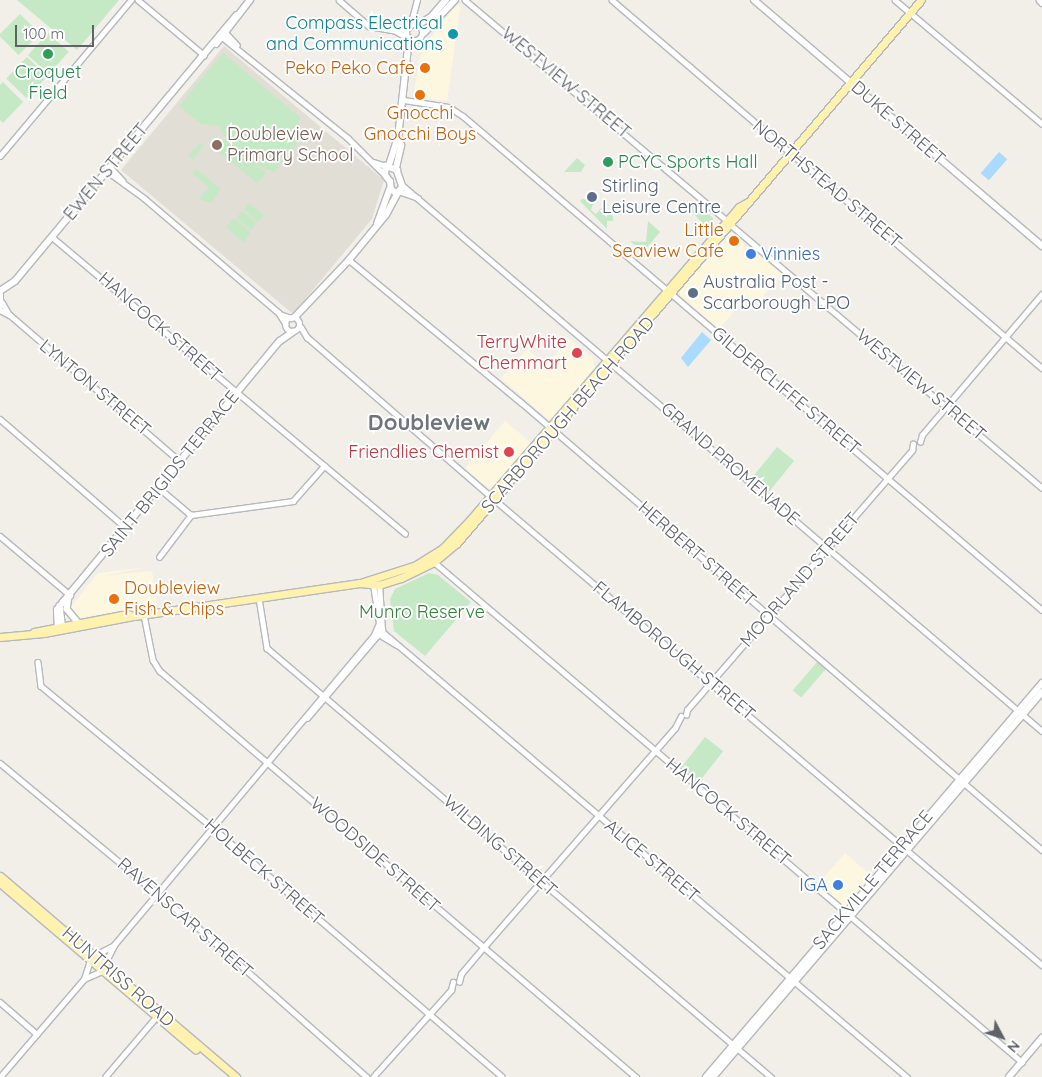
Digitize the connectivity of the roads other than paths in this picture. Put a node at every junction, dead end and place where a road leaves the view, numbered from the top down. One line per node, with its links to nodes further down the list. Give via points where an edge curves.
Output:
1 (130, 0): 31 (street)
2 (138, 0): 24 (street)
3 (250, 0): 20 (main road, EWEN STREET)
4 (338, 0): 19 (street, via 369,26)
5 (417, 0): 18 (street)
6 (446, 0): 17 (street, via 431,17)
7 (455, 0): 21 (street)
8 (466, 0): 14 (street, WESTVIEW STREET)
9 (612, 0): 30 (street, NORTHSTEAD STREET)
10 (754, 0): 26 (main road, DUKE STREET)
11 (896, 0): 16 (street)
12 (921, 0): 16 (main road, SCARBOROUGH BEACH ROAD)
13 (1039, 0): 15 (street)
14 (473, 2): 41 (street, WESTVIEW STREET)
15 (1042, 3)
16 (910, 12): 26 (main road, SCARBOROUGH BEACH ROAD); 28 (street)
17 (418, 25): 18 (street); 21 (street)
18 (409, 27): 19 (street); 22 (street)
19 (396, 31): 22 (street)
20 (222, 33): 24 (main road, EWEN STREET); 32 (street)
21 (424, 33): 23 (street)
22 (409, 39): 23 (street); 25 (street)
23 (418, 41): 25 (street)
24 (204, 55): 35 (main road, EWEN STREET)
25 (410, 58): 27 (street)
26 (850, 82): 30 (main road, SCARBOROUGH BEACH ROAD); 44 (main road, DUKE STREET)
27 (404, 100): 29 (street); 46 (street, GILDERCLIFFE STREET, via 449,107 463,116)
28 (1042, 124)
29 (398, 138): 33 (street); 34 (street, via 401,146)
30 (790, 153): 41 (main road, SCARBOROUGH BEACH ROAD); 57 (street, NORTHSTEAD STREET)
31 (0, 156)
32 (373, 162): 33 (street); 36 (street)
33 (388, 165): 34 (street); 36 (street)
34 (396, 168): 37 (street)
35 (109, 169): 43 (main road, EWEN STREET); 51 (street)
36 (385, 175): 38 (street)
37 (402, 185): 39 (street); 40 (street, GRAND PROMENADE)
38 (390, 187): 39 (street); 42 (street)
39 (399, 193): 40 (street, GRAND PROMENADE); 42 (street)
40 (418, 198): 60 (street, GRAND PROMENADE)
41 (729, 223): 46 (main road, SCARBOROUGH BEACH ROAD); 63 (street, WESTVIEW STREET)
42 (377, 224): 45 (street)
43 (52, 237): 48 (main road, EWEN STREET); 62 (street, HANCOCK STREET)
44 (1042, 246)
45 (349, 260): 49 (street); 65 (street, HERBERT STREET)
46 (670, 292): 60 (main road, SCARBOROUGH BEACH ROAD); 70 (street, GILDERCLIFFE STREET)
47 (1042, 294): 57 (street)
48 (1, 298): 52 (street, LYNTON STREET)
49 (309, 307): 53 (street); 55 (street)
50 (0, 310): 52 (street, LYNTON STREET)
51 (279, 313): 53 (street); 54 (street)
52 (10, 315): 68 (street, LYNTON STREET)
53 (293, 318): 54 (street, SAINT BRIGIDS TERRACE); 55 (street)
54 (286, 325): 56 (street); 59 (street, SAINT BRIGIDS TERRACE)
55 (301, 325): 56 (street, SAINT BRIGIDS TERRACE); 58 (street, FLAMBOROUGH STREET)
56 (294, 332): 58 (street, FLAMBOROUGH STREET); 59 (street, SAINT BRIGIDS TERRACE)
57 (1006, 336): 61 (street, NORTHSTEAD STREET); 63 (street)
58 (307, 337): 73 (street, FLAMBOROUGH STREET)
59 (280, 341): 62 (street, SAINT BRIGIDS TERRACE)
60 (610, 363): 65 (main road, SCARBOROUGH BEACH ROAD); 78 (street, GRAND PROMENADE)
61 (1042, 368)
62 (236, 393): 68 (street, SAINT BRIGIDS TERRACE); 69 (street, HANCOCK STREET)
63 (946, 406): 66 (street); 72 (street, WESTVIEW STREET)
64 (0, 419): 75 (street)
65 (553, 430): 73 (main road, SCARBOROUGH BEACH ROAD); 87 (street, HERBERT STREET)
66 (920, 442)
67 (913, 444): 70 (street, MOORLAND STREET, via 912,450)
68 (180, 461): 71 (street, SAINT BRIGIDS TERRACE)
69 (324, 466): 74 (street, via 293,501); 76 (street, HANCOCK STREET)
70 (888, 478): 78 (street, MOORLAND STREET); 84 (street, GILDERCLIFFE STREET)
71 (159, 488): 74 (street); 75 (street, SAINT BRIGIDS TERRACE)
72 (1042, 488)
73 (493, 498): 80 (main road, SCARBOROUGH BEACH ROAD, via 457,543); 81 (main road, SCARBOROUGH BEACH ROAD, via 442,549 416,565); 93 (street, FLAMBOROUGH STREET)
74 (192, 515): 79 (street)
75 (125, 527): 82 (street, SAINT BRIGIDS TERRACE)
76 (405, 533)
77 (0, 536): 82 (street)
78 (826, 546): 87 (street, MOORLAND STREET); 97 (street, GRAND PROMENADE)
79 (159, 557)
80 (434, 562): 81 (main road, SCARBOROUGH BEACH ROAD); 99 (street, HANCOCK STREET)
81 (376, 582): 83 (main road, SCARBOROUGH BEACH ROAD); 90 (street)
82 (70, 594): 88 (street, via 67,609); 89 (street, SAINT BRIGIDS TERRACE, via 57,610)
83 (259, 598): 85 (main road, SCARBOROUGH BEACH ROAD); 96 (street, WILDING STREET, via 267,648)
84 (1042, 610)
85 (144, 615): 86 (main road, SCARBOROUGH BEACH ROAD); 101 (street, WOODSIDE STREET, via 153,660 160,671)
86 (134, 616): 88 (main road, SCARBOROUGH BEACH ROAD, via 127,614); 89 (main road, SCARBOROUGH BEACH ROAD)
87 (770, 616): 93 (street, MOORLAND STREET); 102 (street, HERBERT STREET)
88 (78, 622): 89 (main road, SCARBOROUGH BEACH ROAD)
89 (60, 628): 91 (main road, SCARBOROUGH BEACH ROAD)
90 (379, 631): 96 (street); 103 (street, ALICE STREET)
91 (0, 637)
92 (38, 662): 104 (street, HOLBECK STREET, via 41,686)
93 (711, 682): 99 (street, MOORLAND STREET); 105 (street, FLAMBOROUGH STREET)
94 (1042, 683): 97 (main road, SACKVILLE TERRACE)
95 (1042, 692): 97 (main road, SACKVILLE TERRACE)
96 (325, 697): 101 (street); 109 (street, WILDING STREET)
97 (1020, 712): 98 (street, GRAND PROMENADE); 102 (main road, SACKVILLE TERRACE)
98 (1042, 731)
99 (656, 750): 103 (street, MOORLAND STREET); 111 (street, HANCOCK STREET)
100 (0, 763): 110 (street, RAVENSCAR STREET)
101 (268, 764): 104 (street); 114 (street, WOODSIDE STREET)
102 (962, 781): 105 (main road, SACKVILLE TERRACE); 106 (street, HERBERT STREET)
103 (597, 816): 109 (street, MOORLAND STREET); 119 (street, ALICE STREET)
104 (213, 828): 110 (street); 122 (street, HOLBECK STREET)
105 (905, 847): 111 (main road, SACKVILLE TERRACE); 116 (street, FLAMBOROUGH STREET)
106 (1042, 850)
107 (0, 876): 112 (main road, HUNTRISS ROAD)
108 (0, 883): 115 (main road, HUNTRISS ROAD)
109 (543, 883): 114 (street, MOORLAND STREET); 125 (street, WILDING STREET)
110 (157, 894): 113 (street); 131 (street, RAVENSCAR STREET)
111 (848, 914): 119 (main road, SACKVILLE TERRACE); 126 (street, HANCOCK STREET)
112 (81, 945): 113 (street, via 96,954); 117 (main road, HUNTRISS ROAD)
113 (114, 945): 117 (street)
114 (483, 948): 122 (street, MOORLAND STREET); 134 (street, WOODSIDE STREET)
115 (90, 961): 117 (main road, HUNTRISS ROAD); 118 (street)
116 (1042, 965)
117 (103, 968): 118 (street); 121 (main road, HUNTRISS ROAD)
118 (84, 978): 123 (street)
119 (792, 980): 125 (main road, SACKVILLE TERRACE); 138 (street, ALICE STREET)
120 (0, 1002): 123 (street)
121 (158, 1015): 128 (street); 129 (main road, HUNTRISS ROAD); 130 (main road, HUNTRISS ROAD)
122 (428, 1015): 132 (street, MOORLAND STREET); 133 (street, HOLBECK STREET)
123 (37, 1034): 127 (street)
124 (1042, 1038): 126 (street)
125 (735, 1046): 135 (main road, SACKVILLE TERRACE); 136 (main road, SACKVILLE TERRACE); 137 (street, WILDING STREET)
126 (1022, 1062): 139 (street)
127 (0, 1077)
128 (105, 1077)
129 (229, 1077)
130 (236, 1077)
131 (367, 1077)
132 (373, 1077)
133 (502, 1077)
134 (636, 1077)
135 (706, 1077)
136 (713, 1077)
137 (771, 1077)
138 (907, 1077)
139 (1009, 1077)

